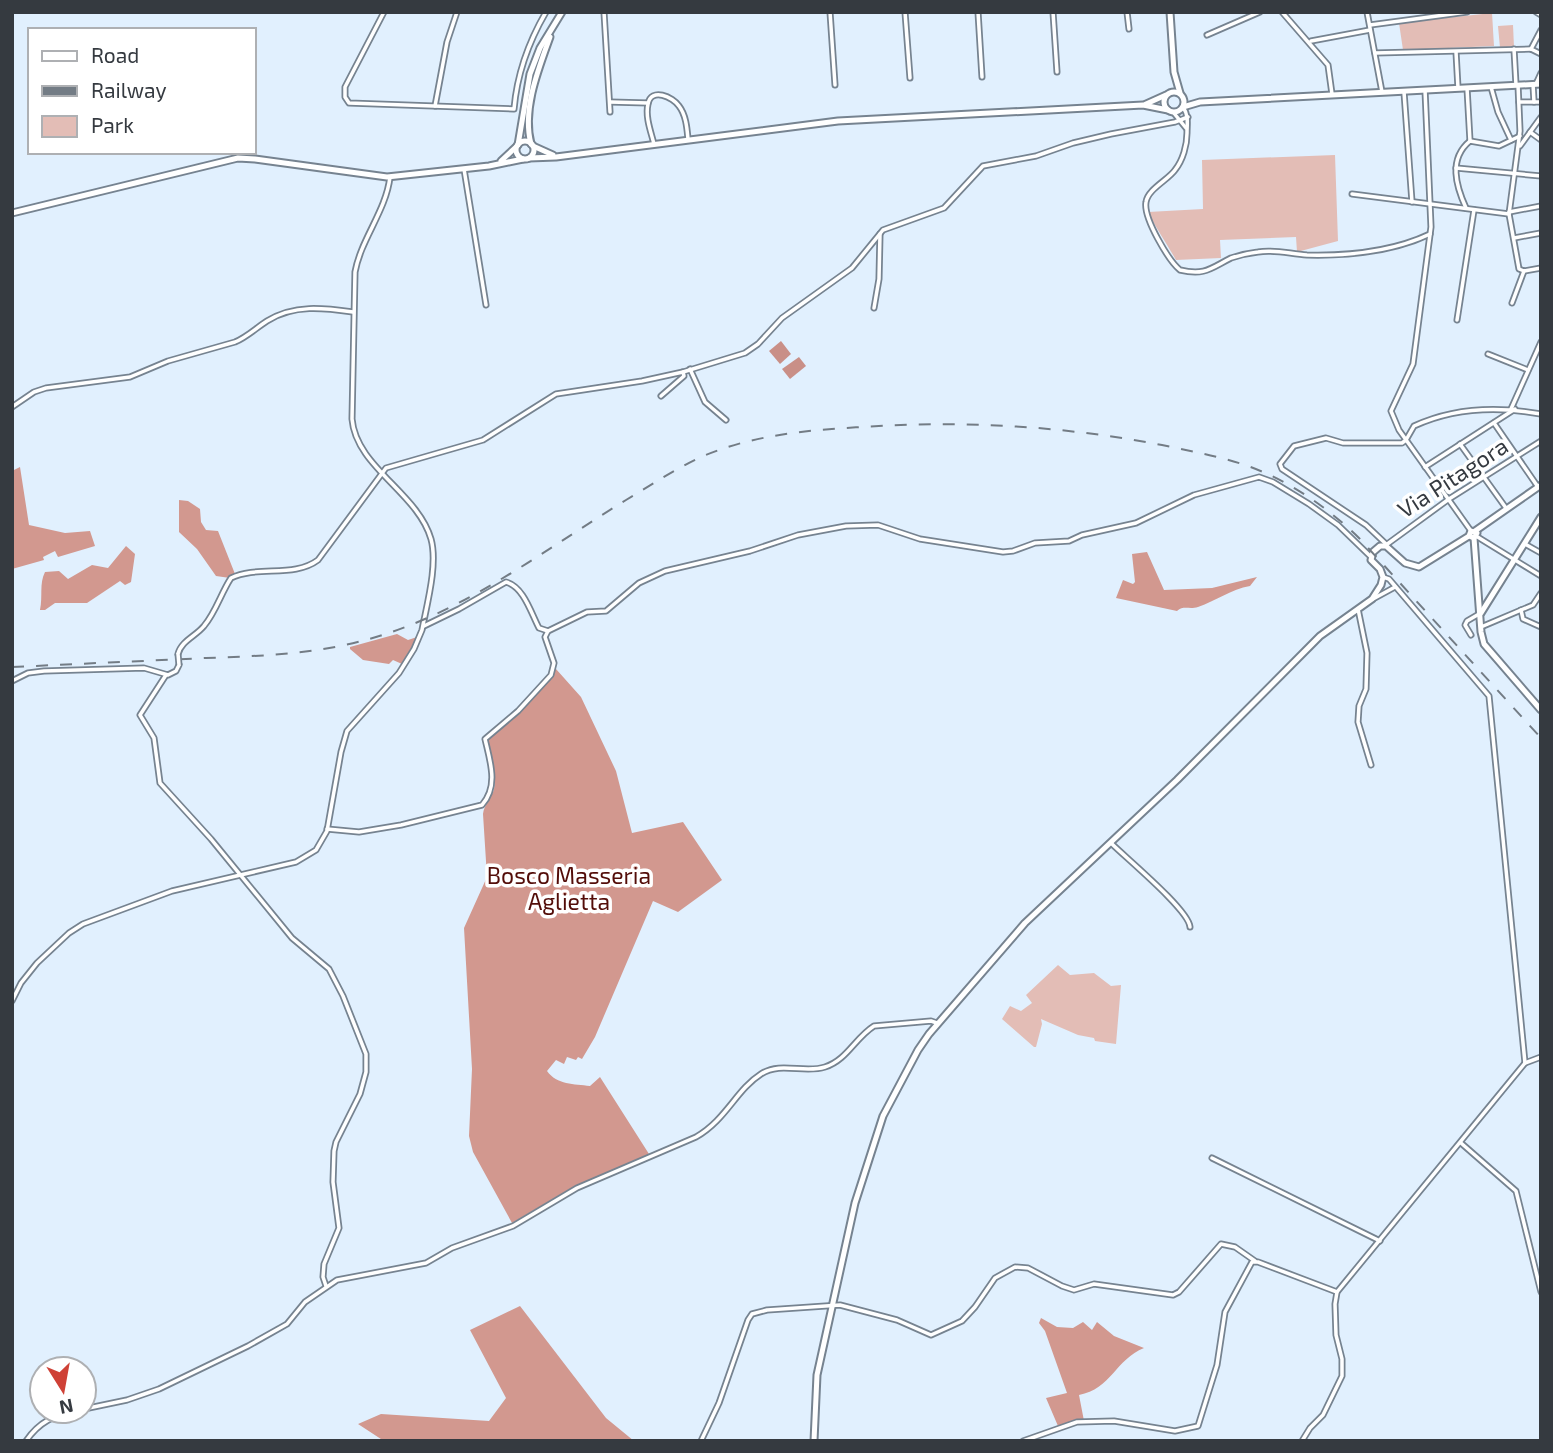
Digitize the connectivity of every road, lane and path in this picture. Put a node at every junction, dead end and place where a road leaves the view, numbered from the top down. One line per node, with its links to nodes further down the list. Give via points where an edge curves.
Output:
1 (384, 12): 57 (street, via 345,88 346,101)
2 (457, 12): 57 (street)
3 (546, 12): 57 (street, via 526,53 514,109)
4 (562, 12): 21 (main road)
5 (604, 12): 49 (street)
6 (830, 12): 38 (street)
7 (905, 12): 36 (street)
8 (978, 12): 35 (street)
9 (1053, 12): 32 (street)
10 (1128, 12): 23 (street)
11 (1260, 12): 25 (street)
12 (1282, 12): 26 (street)
13 (1367, 12): 22 (street)
14 (1412, 12): 20 (street)
15 (1467, 12): 17 (street)
16 (1536, 12): 19 (street)
17 (1448, 13): 20 (street)
18 (1170, 14): 33 (main road)
19 (1541, 15)
20 (1413, 19): 22 (street)
21 (552, 27): 72 (main road, via 531,100 528,128); 73 (main road, via 530,74)
22 (1370, 27): 26 (street); 30 (street)
23 (1129, 29)
24 (1540, 32): 28 (street)
25 (1207, 35)
26 (1310, 42): 48 (street, via 1328,65)
27 (1514, 49): 28 (street); 29 (street); 39 (street)
28 (1531, 49): 31 (street)
29 (1456, 51): 30 (street); 41 (street)
30 (1375, 53): 45 (street)
31 (1541, 54)
32 (1057, 72)
33 (1174, 72): 46 (main road); 47 (main road)
34 (1541, 73): 37 (street)
35 (982, 77)
36 (909, 78)
37 (1536, 84): 39 (main road); 52 (street)
38 (835, 85)
39 (1517, 85): 40 (main road); 51 (street)
40 (1491, 86): 42 (main road); 68 (street, via 1497,112)
41 (1458, 88): 42 (main road); 43 (main road)
42 (1467, 88): 70 (street)
43 (1425, 90): 44 (main road); 84 (street)
44 (1404, 91): 45 (main road); 83 (street)
45 (1382, 92): 48 (main road)
46 (1181, 94): 47 (main road); 50 (main road); 58 (main road)
47 (1167, 95): 56 (main road); 59 (main road, via 1164,104)
48 (1332, 95): 50 (main road)
49 (610, 102): 54 (street); 60 (street)
50 (1200, 102): 55 (main road)
51 (1519, 102): 52 (street); 66 (street)
52 (1534, 102): 53 (street)
53 (1541, 102)
54 (648, 103): 67 (street, via 662,95 680,106); 71 (street)
55 (1192, 104): 58 (main road); 61 (street)
56 (1143, 105): 59 (main road); 67 (main road, via 838,121)
57 (435, 106)
58 (1183, 107): 59 (main road); 61 (street)
59 (1171, 111): 63 (street)
60 (610, 112)
61 (1188, 115): 63 (street); 64 (street)
62 (1540, 118): 65 (street)
63 (1181, 120): 64 (street); 90 (street, via 986,165 937,213)
64 (1187, 130): 92 (street, via 1178,165 1146,204 1159,240 1180,270 1203,272 1259,251 1328,255 1370,251)
65 (1530, 132): 69 (street); 74 (street)
66 (1520, 136): 68 (street); 74 (street)
67 (688, 139): 71 (main road)
68 (1512, 140): 70 (street, via 1499,146)
69 (1541, 140)
70 (1470, 141): 78 (street, via 1458,153)
71 (654, 144): 75 (main road)
72 (532, 145): 73 (main road, via 524,142); 75 (main road, via 550,155); 76 (main road, via 534,151)
73 (517, 146): 76 (main road, via 518,156); 77 (main road, via 501,161)
74 (1519, 147): 79 (street)
75 (577, 154): 76 (main road)
76 (526, 158): 77 (main road)
77 (466, 168): 81 (main road); 97 (street)
78 (1456, 168): 79 (street); 86 (street, via 1457,187)
79 (1516, 173): 80 (street); 89 (street)
80 (1541, 176)
81 (390, 177): 88 (main road, via 238,159); 99 (street, via 356,267)
82 (1352, 194): 83 (street)
83 (1412, 202): 84 (street)
84 (1432, 204): 86 (street); 92 (street)
85 (1541, 206): 89 (street)
86 (1466, 208): 87 (street)
87 (1474, 209): 89 (street); 100 (street)
88 (12, 213)
89 (1509, 213): 93 (street)
90 (880, 232): 98 (street); 103 (street, via 852,268 782,318 753,349)
91 (1541, 233): 93 (street)
92 (1430, 234): 112 (street, via 1413,364 1391,411)
93 (1514, 238): 95 (street)
94 (1541, 268): 95 (street)
95 (1522, 270): 96 (street)
96 (1512, 303)
97 (486, 305)
98 (874, 308)
99 (353, 312): 107 (street, via 314,307 284,314 235,342 130,377 46,388); 117 (street, via 352,425 362,449)
100 (1457, 320)
101 (1541, 342): 104 (street)
102 (1488, 354): 104 (street)
103 (690, 369): 105 (street); 110 (street, via 705,402)
104 (1528, 370): 108 (street)
105 (683, 372): 106 (street); 117 (street, via 556,394 483,440)
106 (661, 396)
107 (12, 407)
108 (1513, 409): 109 (street); 111 (street); 112 (street, via 1471,410 1423,422 1413,427)
109 (1541, 414)
110 (726, 420)
111 (1494, 422): 114 (street); 115 (street)
112 (1406, 440): 116 (street); 125 (street, via 1348,444 1320,439 1294,446 1280,464 1370,528)
113 (1541, 441): 115 (street, Via Pitagora)
114 (1460, 444): 116 (street); 118 (street)
115 (1517, 457): 118 (street, Via Pitagora); 119 (street)
116 (1425, 467): 120 (street)
117 (382, 471): 137 (street, via 422,520 430,538 433,561); 142 (street, bridge, via 318,559 303,568 263,570 229,580 207,622 183,645 176,671)
118 (1484, 478): 120 (street, Via Pitagora); 121 (street)
119 (1539, 486): 121 (main road)
120 (1450, 499): 123 (street); 125 (street, Via Pitagora)
121 (1506, 510): 123 (main road)
122 (1541, 517): 124 (main road)
123 (1473, 535): 125 (main road, via 1419,567 1405,564); 128 (street); 136 (main road)
124 (1525, 544): 126 (street); 128 (main road)
125 (1385, 545): 127 (main road)
126 (1541, 553)
127 (1370, 556): 130 (main road); 140 (street, via 1309,503 1273,482 1254,478 1194,495 1136,523 1013,551 920,539 878,525 798,535 655,575 606,611 587,612)
128 (1515, 560): 129 (street); 136 (main road)
129 (1541, 576)
130 (1383, 577): 131 (street); 133 (main road)
131 (1395, 587): 133 (street); 153 (street, via 1489,696)
132 (1541, 593): 135 (street, via 1533,605)
133 (1371, 600): 134 (main road)
134 (1358, 609): 145 (street, via 1367,653 1365,694 1358,717); 147 (main road, via 1303,653)
135 (1521, 610): 138 (street); 139 (street, via 1523,619)
136 (1481, 613): 138 (main road); 141 (street, via 1465,625)
137 (423, 626): 140 (street, via 506,582 527,602 539,628); 146 (street, via 419,641 398,673 347,731)
138 (1480, 627): 144 (main road, via 1487,648)
139 (1541, 627)
140 (548, 631): 146 (street, via 545,637 554,666 551,675 485,739 492,786 482,804 359,832)
141 (1471, 635)
142 (166, 675): 143 (street, via 144,668 44,671); 148 (street, via 140,715 154,738 160,783)
143 (12, 681)
144 (1541, 710)
145 (1371, 765)
146 (327, 829): 148 (street, via 322,843 304,858)
147 (1111, 843): 149 (street, via 1169,897); 151 (main road, via 1025,923)
148 (239, 875): 150 (street, via 172,891 83,924 37,963); 158 (street, via 296,943 329,969 367,1058 360,1094 334,1151 339,1228 324,1264)
149 (1190, 927)
150 (12, 1001)
151 (937, 1024): 158 (street, via 873,1026 844,1057 827,1066 768,1070 702,1133 569,1192 516,1224 421,1265 343,1278); 161 (main road, via 883,1116 851,1219)
152 (1541, 1057): 153 (street)
153 (1525, 1063): 154 (street)
154 (1461, 1143): 156 (street); 160 (street, via 1514,1188)
155 (1212, 1158): 156 (street)
156 (1380, 1241): 159 (street)
157 (1255, 1261): 159 (street); 161 (street, via 1236,1247 1221,1244 1173,1295 1091,1284 1074,1290 1028,1268 1015,1267 995,1278 962,1321 931,1335 897,1320); 167 (street, via 1225,1312 1217,1365 1198,1426 1175,1430 1077,1422)
158 (326, 1286): 162 (street, via 287,1324 248,1346 159,1389)
159 (1337, 1292): 168 (street, via 1336,1335 1342,1376 1323,1415)
160 (1541, 1292)
161 (834, 1305): 165 (street, via 767,1310 750,1316); 166 (main road, via 817,1375)
162 (98, 1406)
163 (40, 1425): 164 (street)
164 (26, 1441)
165 (701, 1441)
166 (814, 1441)
167 (1023, 1441)
168 (1302, 1441)

